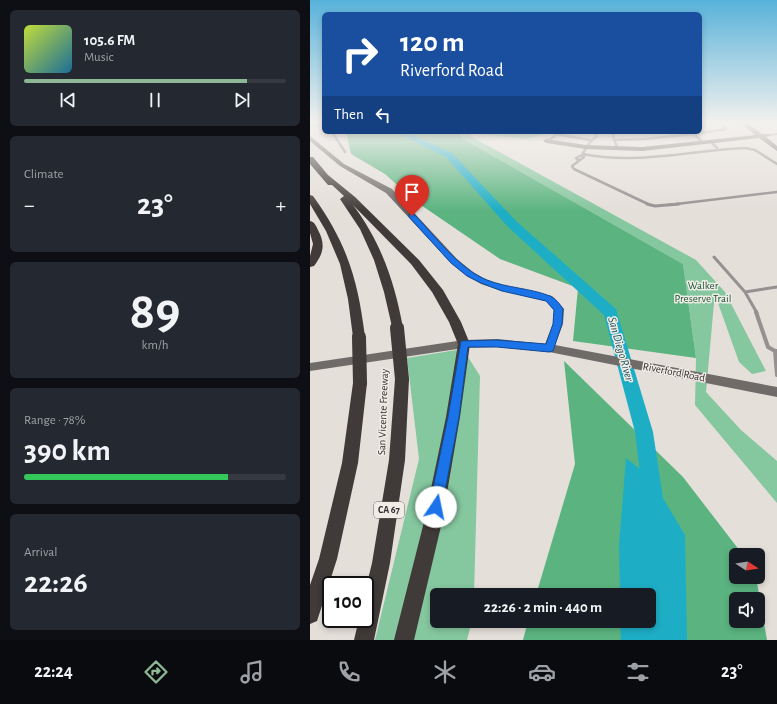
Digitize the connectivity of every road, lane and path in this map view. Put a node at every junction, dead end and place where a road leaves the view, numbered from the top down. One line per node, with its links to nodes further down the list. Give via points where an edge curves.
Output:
1 (327, 152): 16 (street, via 344,166 389,191 454,261 470,274 484,282 549,298 559,309 558,324)
2 (693, 152): 4 (lane, via 638,158 605,158)
3 (758, 152): 6 (lane)
4 (582, 154): 8 (lane, via 584,157 572,166 574,169 655,206)
5 (310, 159): 7 (highway, San Vicente Freeway / CA 67)
6 (777, 164)
7 (327, 177): 15 (highway, via 415,262 436,290 455,322); 22 (highway, San Vicente Freeway / CA 67, bridge, via 373,243 393,297 402,379 397,460 381,563)
8 (777, 192)
9 (310, 198): 21 (highway, bridge, via 331,230 350,275 359,337 360,383 350,463 328,559)
10 (310, 224): 12 (highway, via 318,239 318,248)
11 (714, 257): 14 (lane)
12 (310, 264)
13 (777, 287): 14 (lane)
14 (745, 292): 17 (lane, via 758,315 768,346)
15 (464, 344): 16 (street, Riverford Road, via 497,343); 18 (street, Riverford Road); 23 (highway, via 454,417 433,522)
16 (549, 348): 20 (street, Riverford Road)
17 (776, 351): 19 (lane)
18 (310, 367)
19 (777, 375)
20 (777, 392)
21 (310, 614)
22 (364, 640)
23 (404, 640)

